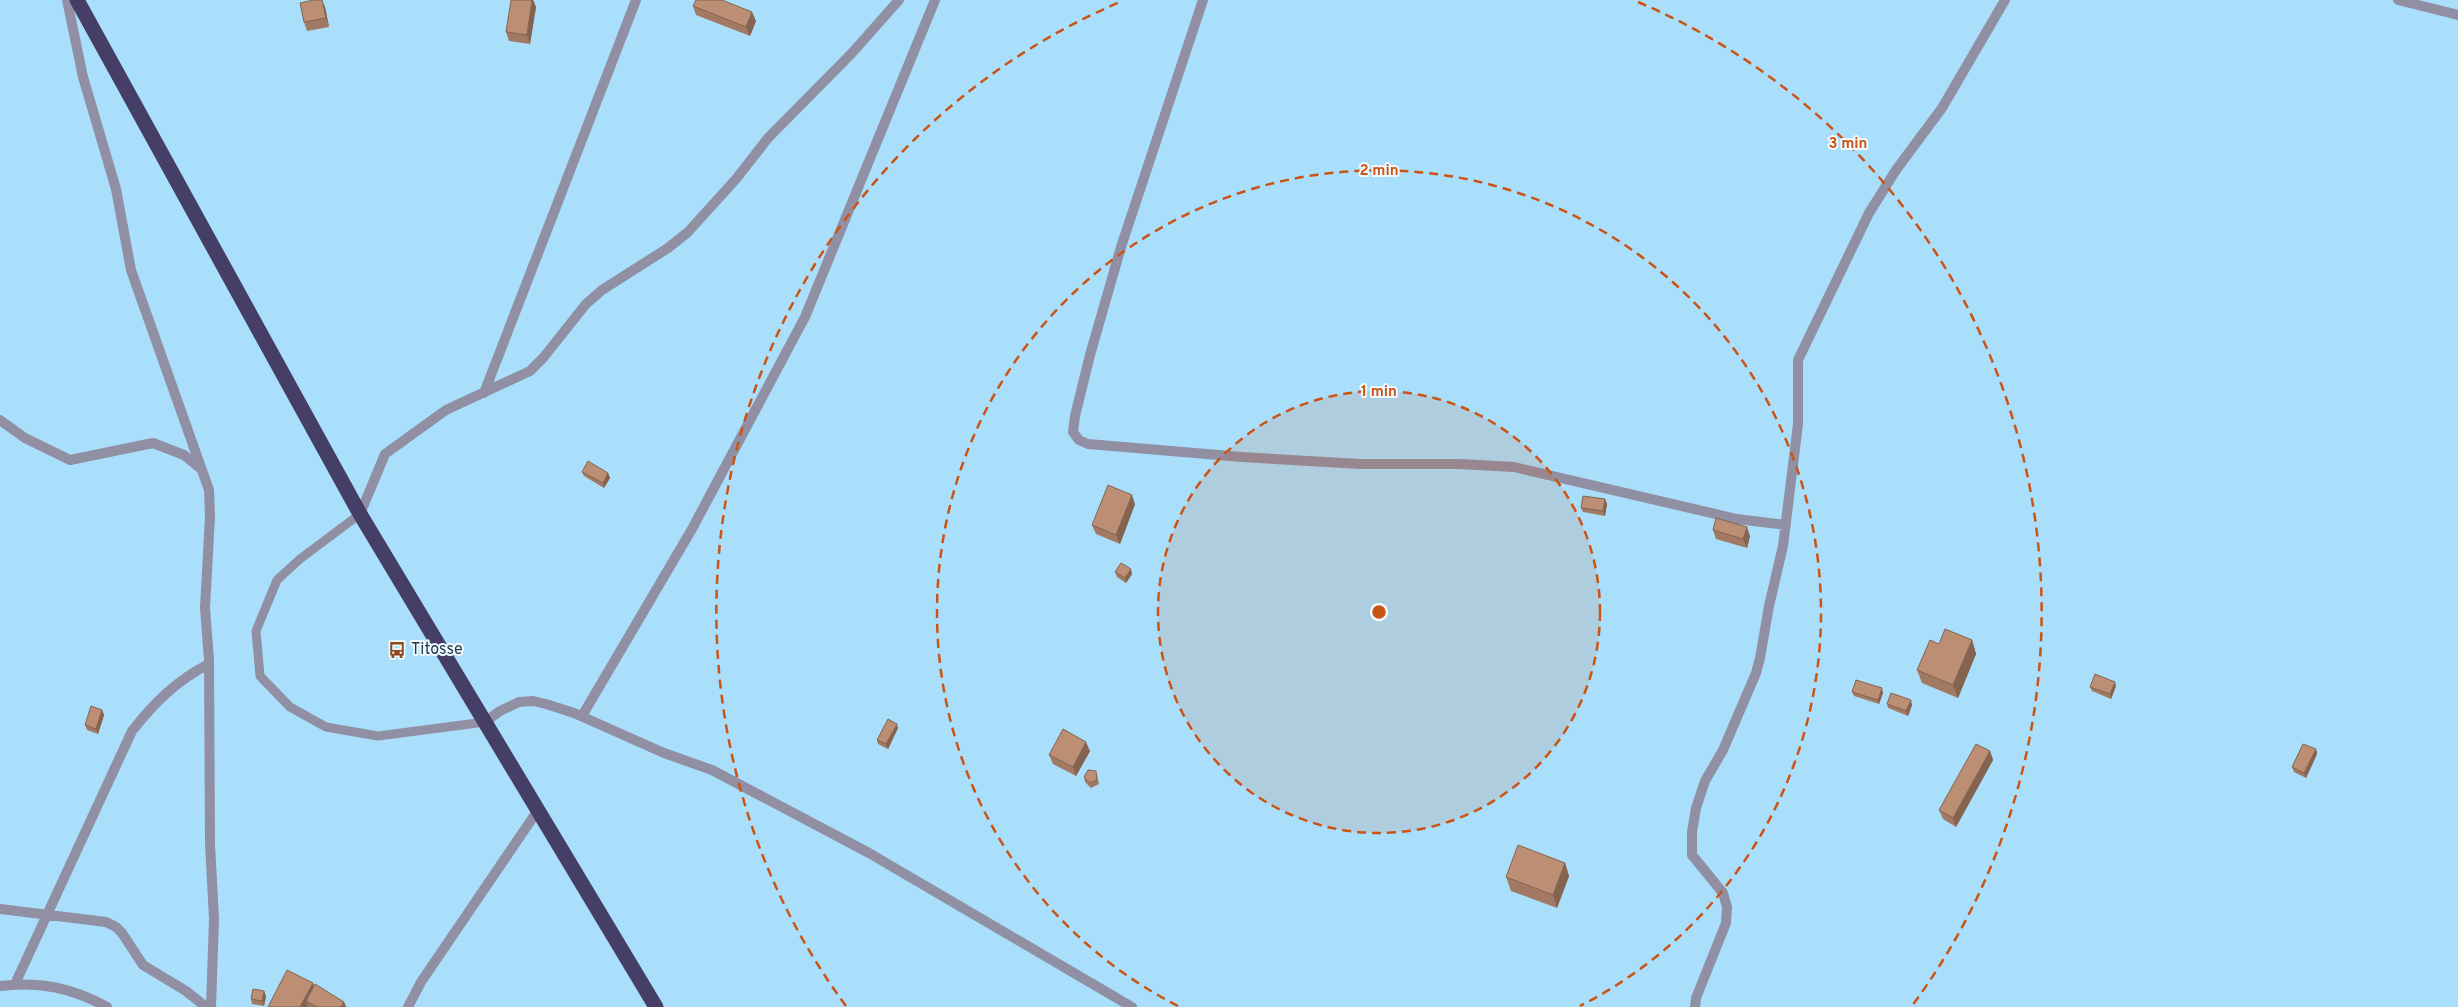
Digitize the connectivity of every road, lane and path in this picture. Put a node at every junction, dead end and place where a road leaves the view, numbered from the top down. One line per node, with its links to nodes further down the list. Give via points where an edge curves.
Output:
1 (67, 0): 12 (street, via 82,77 116,189 131,270)
2 (77, 0): 13 (highway)
3 (636, 0): 10 (street)
4 (899, 0): 10 (street, via 768,138 688,232 602,290 530,371)
5 (934, 0): 16 (street, via 804,317 692,530)
6 (1203, 0): 14 (street, via 1121,247 1090,355 1075,416 1073,432 1079,440 1088,444 1242,458 1514,467 1737,519)
7 (2005, 0): 14 (street, via 1942,108 1869,213 1798,360 1798,424)
8 (2398, 0): 9 (street)
9 (2458, 15)
10 (484, 393): 13 (street, via 446,410 385,454)
11 (0, 420): 12 (street, via 26,438 70,460 153,443 184,455)
12 (203, 472): 15 (street, via 209,490 210,516 205,608)
13 (360, 514): 17 (highway); 17 (lane, via 276,580 256,631 260,676 290,707 326,728 378,736)
14 (1786, 525): 29 (street, via 1756,674 1696,808 1692,854 1723,893 1728,907 1726,923)
15 (209, 664): 20 (street, via 191,673 152,705 132,731); 25 (street, via 210,844 214,920)
16 (582, 716): 17 (street, via 533,701 519,702); 28 (street, via 664,753 712,770 870,853)
17 (484, 722): 18 (highway)
18 (538, 810): 26 (street, via 421,982); 27 (highway)
19 (0, 909): 20 (street)
20 (47, 916): 21 (street); 24 (street, via 106,922 116,927 143,965)
21 (14, 984): 22 (street); 23 (street, via 52,986 78,992)
22 (0, 986)
23 (107, 1007)
24 (206, 1007)
25 (211, 1007)
26 (408, 1007)
27 (656, 1007)
28 (1132, 1007)
29 (1695, 1007)

